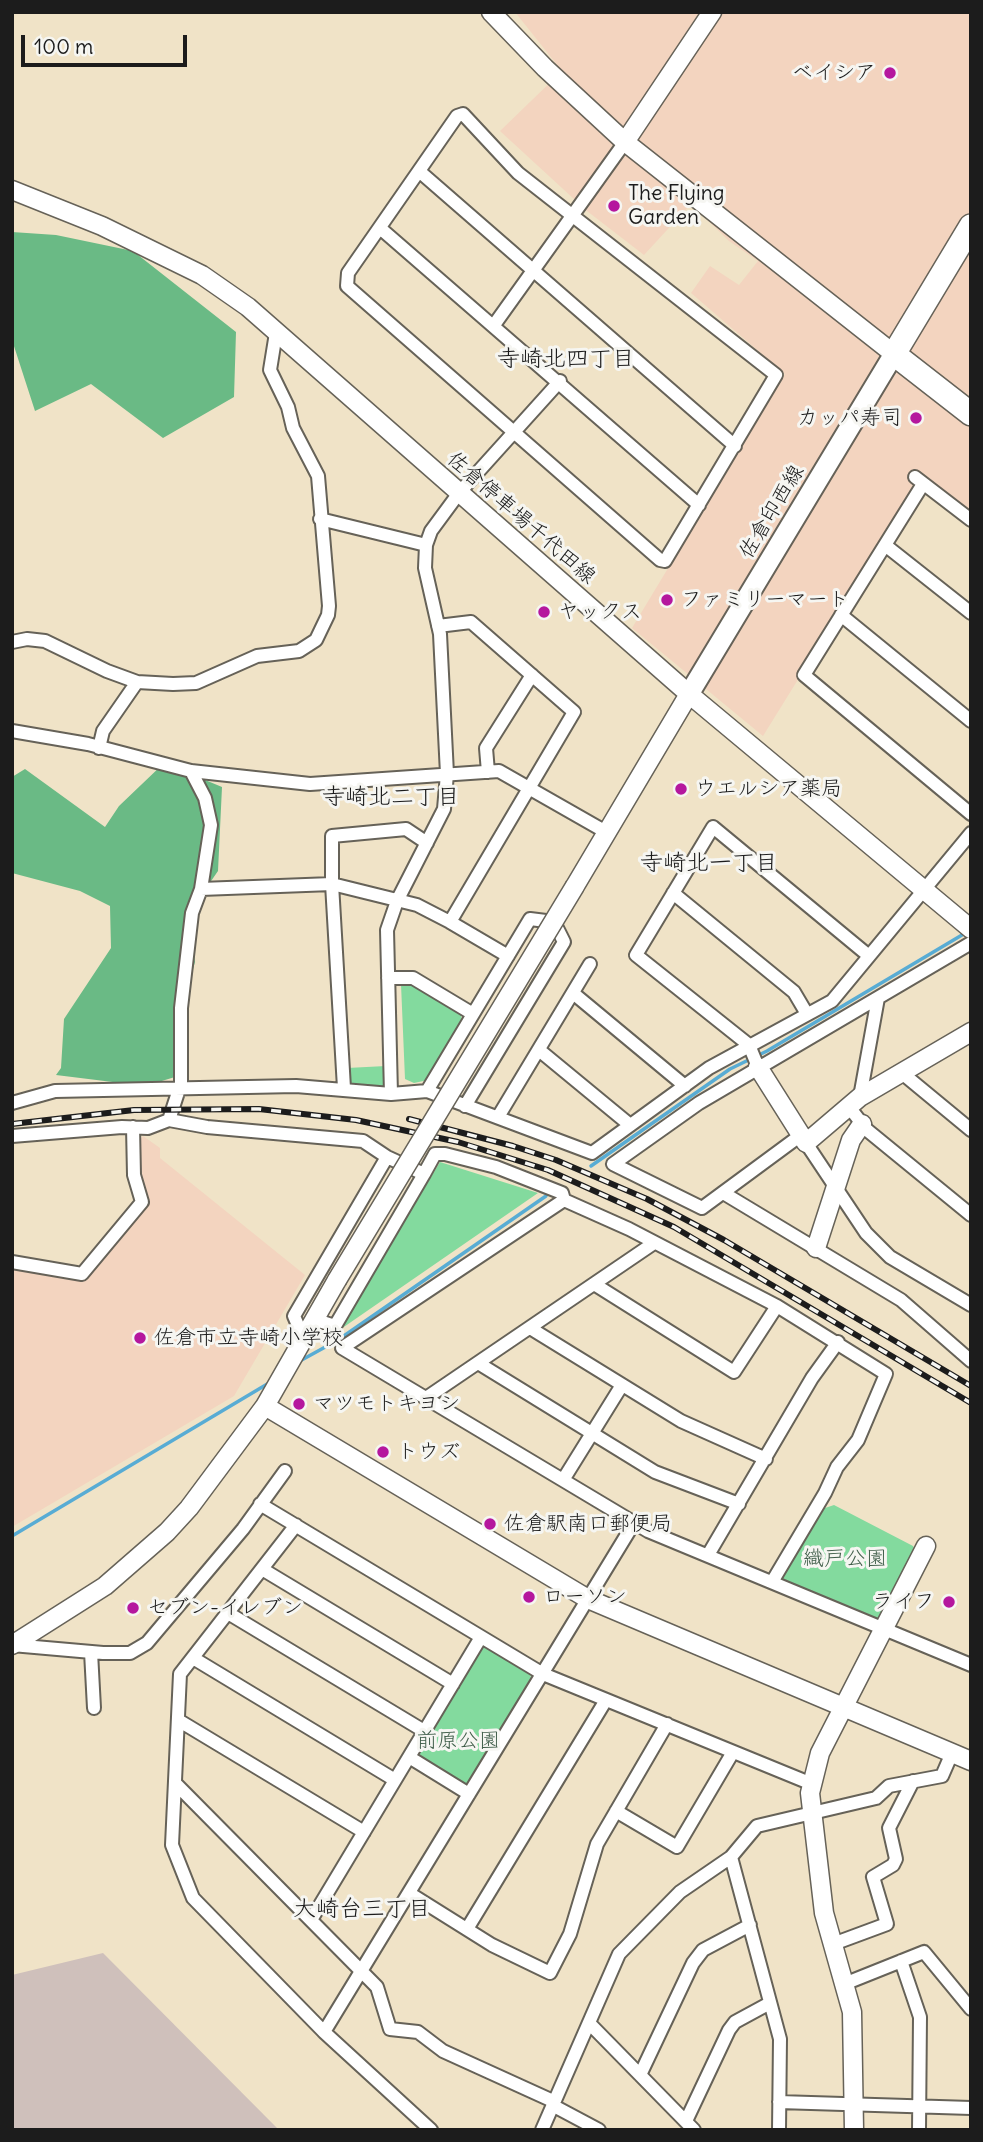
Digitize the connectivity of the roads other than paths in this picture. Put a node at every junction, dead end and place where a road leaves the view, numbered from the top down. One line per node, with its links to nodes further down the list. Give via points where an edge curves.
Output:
1 (491, 12): 3 (street)
2 (712, 12): 3 (street)
3 (625, 142): 6 (street); 12 (street)
4 (419, 171): 6 (street, via 457,116 463,114 517,173); 8 (street); 9 (street)
5 (12, 190): 11 (street, 佐倉停車場千代田線, via 103,226 202,275)
6 (571, 215): 9 (street); 16 (street, via 776,376)
7 (971, 226): 12 (highway)
8 (380, 228): 10 (street); 15 (street, via 348,273 347,286)
9 (533, 270): 10 (street); 16 (street)
10 (494, 325): 13 (street)
11 (276, 332): 17 (street, 佐倉停車場千代田線); 19 (street, via 270,370 318,476)
12 (894, 355): 14 (highway); 29 (main road, 佐倉印西線)
13 (560, 381): 15 (street); 18 (street)
14 (971, 414)
15 (513, 432): 17 (street); 18 (street, via 664,563)
16 (735, 446): 18 (street)
17 (459, 494): 21 (street); 29 (street, 佐倉停車場千代田線)
18 (699, 505)
19 (320, 519): 21 (street); 28 (street, via 329,606 310,645 257,656 196,683)
20 (971, 520): 22 (street, via 919,480)
21 (426, 545): 25 (street, via 425,568)
22 (885, 545): 23 (street); 24 (street)
23 (971, 613)
24 (841, 615): 30 (street); 37 (street, via 804,675)
25 (438, 626): 27 (street, via 471,622); 35 (street)
26 (12, 642): 28 (street, via 45,641)
27 (532, 675): 34 (street, via 486,748); 36 (street, via 573,712)
28 (137, 682): 32 (street, via 103,732)
29 (689, 694): 38 (street); 43 (street, 佐倉停車場千代田線)
30 (971, 721)
31 (12, 731): 32 (street)
32 (99, 748): 33 (street)
33 (191, 771): 35 (street, via 310,784); 42 (street, via 205,798 211,825)
34 (488, 772): 35 (street); 36 (street, via 499,771)
35 (447, 774): 40 (street, via 444,810)
36 (530, 789): 38 (street); 46 (street)
37 (971, 814)
38 (606, 832): 47 (street, bridge)
39 (971, 833): 43 (street)
40 (427, 843): 41 (street, via 406,829 332,836); 45 (street)
41 (331, 884): 42 (street); 45 (street); 65 (street)
42 (201, 889): 64 (street, via 192,913 181,1008)
43 (923, 889): 48 (street, 佐倉停車場千代田線); 51 (street)
44 (673, 893): 51 (street, via 713,827); 57 (street, via 794,992); 59 (street, via 636,956)
45 (397, 901): 46 (street, via 417,905); 53 (street, via 387,930)
46 (450, 922): 50 (street)
47 (554, 922): 50 (street, via 530,919); 70 (street, via 564,942); 91 (street, bridge)
48 (971, 929)
49 (971, 943): 55 (street)
50 (508, 956): 56 (street)
51 (869, 956): 57 (street, via 832,1001)
52 (590, 964): 54 (street)
53 (388, 978): 56 (street, via 413,978); 67 (street)
54 (573, 993): 60 (street); 63 (street)
55 (878, 998): 61 (street); 68 (street)
56 (473, 1014): 66 (street)
57 (807, 1014): 59 (street)
58 (971, 1032): 62 (street)
59 (749, 1045): 61 (street); 63 (street)
60 (539, 1050): 71 (street); 74 (street)
61 (758, 1068): 78 (street); 82 (street, via 613,1164 702,1208)
62 (902, 1073): 68 (street); 76 (street)
63 (685, 1086): 74 (street)
64 (179, 1088): 65 (street); 69 (street, via 55,1091); 72 (street)
65 (344, 1088): 67 (street)
66 (427, 1091): 67 (street); 70 (street)
67 (391, 1094)
68 (855, 1102): 73 (street); 78 (street)
69 (12, 1103)
70 (465, 1107): 71 (street)
71 (498, 1117): 74 (street, via 592,1153)
72 (169, 1121): 75 (street); 79 (street, via 363,1141)
73 (862, 1124): 81 (street, via 851,1140); 84 (street)
74 (630, 1125)
75 (133, 1127): 77 (street); 87 (street, via 134,1175 142,1202 82,1274)
76 (971, 1130)
77 (12, 1136)
78 (804, 1139): 81 (street); 82 (street)
79 (387, 1157): 80 (street); 93 (street, via 293,1316)
80 (424, 1174): 83 (street, via 435,1154 445,1154 496,1167 562,1194); 91 (street, via 335,1326)
81 (835, 1187): 86 (street); 89 (street, via 866,1233 890,1257)
82 (725, 1194): 86 (street)
83 (564, 1200): 85 (street); 98 (street, via 342,1348)
84 (971, 1215)
85 (654, 1243): 88 (street); 90 (street)
86 (816, 1248): 95 (street, via 901,1300)
87 (12, 1262)
88 (594, 1284): 90 (street, via 734,1372); 92 (street)
89 (971, 1305)
90 (777, 1306): 94 (street)
91 (313, 1320): 93 (street)
92 (530, 1328): 96 (street); 97 (street)
93 (303, 1337): 99 (street)
94 (838, 1342): 101 (street); 111 (street, via 886,1374 858,1440 837,1467)
95 (971, 1362)
96 (478, 1363): 98 (street); 100 (street)
97 (622, 1385): 100 (street); 101 (street, via 681,1421)
98 (426, 1398): 103 (street)
99 (265, 1406): 112 (street); 116 (street, via 167,1532 105,1586)
100 (592, 1433): 103 (street); 105 (street, via 655,1472)
101 (766, 1458): 105 (street)
102 (285, 1471): 104 (street)
103 (563, 1480): 106 (street)
104 (260, 1504): 107 (street); 117 (street, via 147,1643 130,1653)
105 (739, 1504): 109 (street)
106 (635, 1523): 109 (street); 112 (street)
107 (296, 1525): 110 (street); 115 (street)
108 (926, 1546): 114 (street)
109 (708, 1555): 111 (street)
110 (262, 1569): 113 (street); 121 (street)
111 (772, 1582): 114 (street)
112 (588, 1599): 120 (street); 123 (street)
113 (228, 1613): 118 (street); 127 (street)
114 (884, 1627): 119 (street); 123 (street)
115 (481, 1637): 120 (street); 121 (street)
116 (12, 1645): 117 (street)
117 (91, 1652): 124 (street)
118 (193, 1658): 125 (street, via 180,1674); 132 (street)
119 (971, 1665)
120 (542, 1674): 122 (street); 136 (street)
121 (453, 1684): 127 (street)
122 (607, 1700): 126 (street); 144 (street)
123 (843, 1707): 129 (street); 135 (street, via 820,1753)
124 (94, 1708)
125 (178, 1720): 134 (street); 139 (street)
126 (667, 1724): 128 (street); 137 (street)
127 (424, 1731): 130 (street)
128 (733, 1752): 135 (street); 137 (street, via 677,1847)
129 (952, 1753): 131 (street); 133 (street, via 942,1776)
130 (409, 1757): 132 (street); 136 (street)
131 (971, 1761)
132 (395, 1780): 139 (street)
133 (913, 1782): 138 (street, via 889,1786 876,1798); 145 (street, via 889,1828 894,1865 873,1877 887,1924)
134 (175, 1783): 142 (street); 152 (street, via 172,1845 193,1898)
135 (812, 1784): 138 (street)
136 (469, 1794): 141 (street)
137 (616, 1811): 144 (street, via 597,1844 570,1934 550,1973)
138 (811, 1814): 140 (street, via 757,1826); 145 (street)
139 (364, 1832): 142 (street)
140 (731, 1857): 143 (street); 151 (street, via 680,1892 619,1954)
141 (409, 1893): 144 (street); 147 (street)
142 (311, 1920): 147 (street)
143 (750, 1925): 149 (street); 153 (street, via 704,1950 693,1963)
144 (467, 1929)
145 (832, 1944): 148 (street)
146 (901, 1961): 148 (street); 150 (street, via 923,1952); 157 (street, via 920,2017)
147 (361, 1971): 152 (street); 155 (street, via 377,1987 390,2029 418,2032 443,2051)
148 (844, 1984): 156 (street, via 852,2012)
149 (771, 2003): 154 (street, via 780,2039); 159 (street, via 729,2029)
150 (971, 2009)
151 (590, 2024): 153 (street); 155 (street)
152 (324, 2032): 160 (street)
153 (640, 2075): 159 (street)
154 (779, 2102): 156 (street); 163 (street)
155 (552, 2103): 161 (street); 162 (street)
156 (854, 2104): 157 (street); 164 (street)
157 (919, 2106): 158 (street); 165 (street)
158 (971, 2108)
159 (690, 2125)
160 (430, 2130)
161 (542, 2130)
162 (599, 2130)
163 (779, 2130)
164 (853, 2130)
165 (919, 2130)

